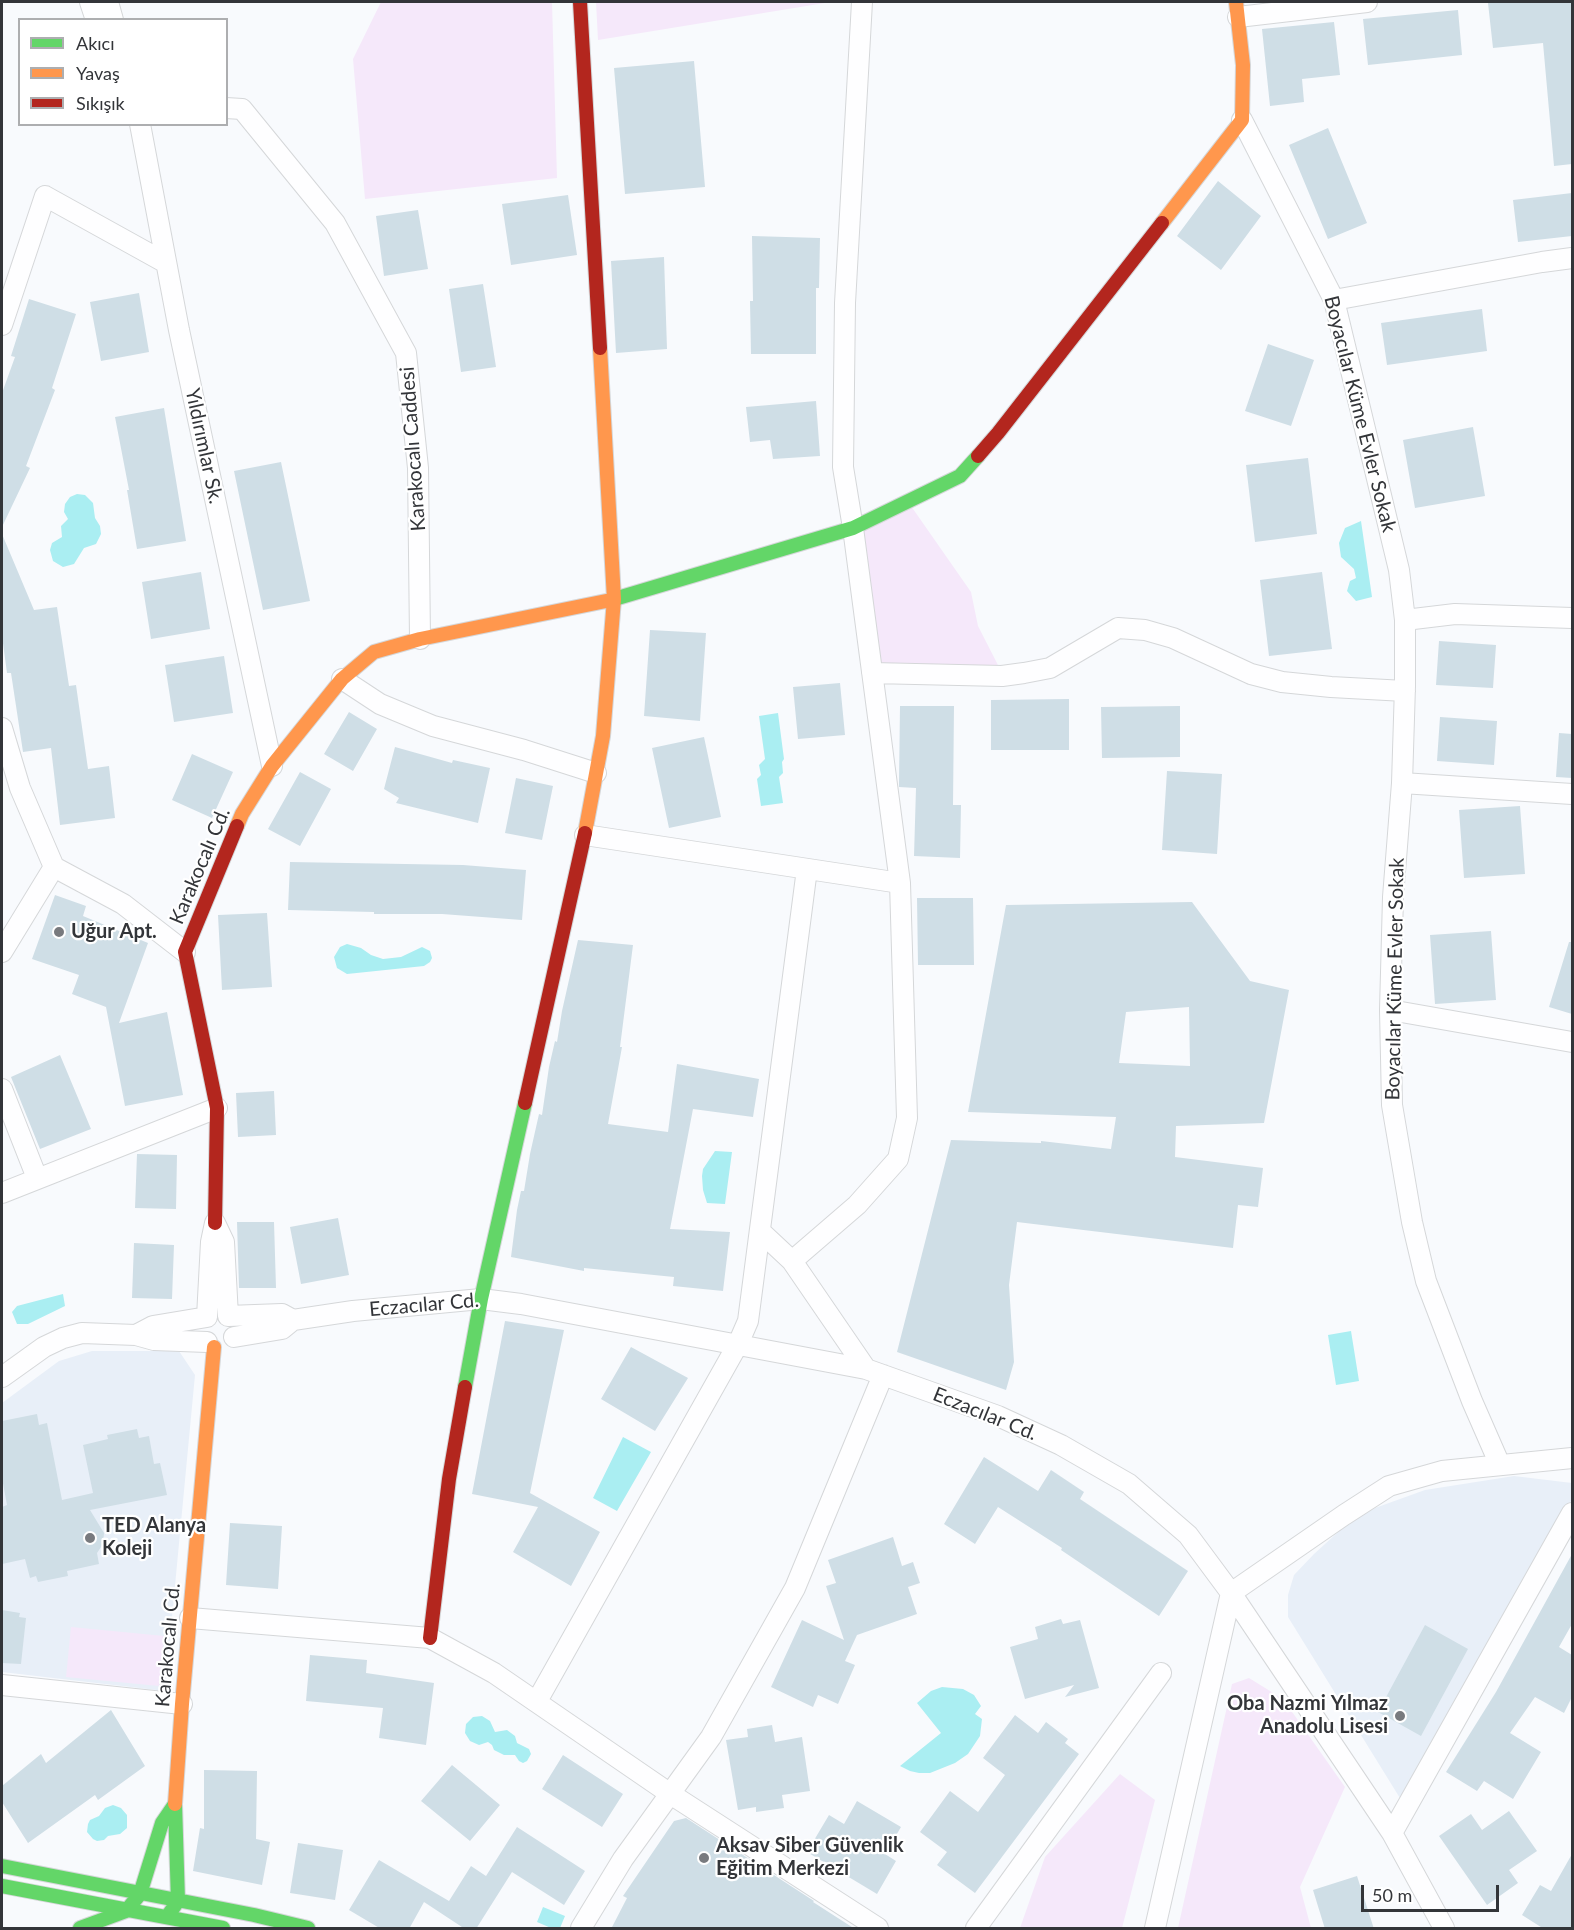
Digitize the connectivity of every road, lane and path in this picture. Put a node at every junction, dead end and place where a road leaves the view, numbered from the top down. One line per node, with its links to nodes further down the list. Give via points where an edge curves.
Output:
1 (90, 2): 7 (street)
2 (108, 2): 8 (street)
3 (580, 2): 17 (street)
4 (862, 2): 16 (street, via 845,303 843,468)
5 (1367, 2): 6 (street)
6 (1237, 9): 10 (street, via 1243,65)
7 (95, 18)
8 (112, 18)
9 (228, 108): 20 (street, Karakocalı Caddesi, via 242,109 335,223 406,353 418,468)
10 (1242, 120): 14 (street, Boyacılar Küme Evler Sokak); 16 (street, Karakocalı Cd., via 998,433 960,476)
11 (140, 126): 13 (street, Yıldırımlar Sk.)
12 (1572, 258): 14 (street)
13 (166, 263): 15 (street, via 45,196); 25 (street, Yıldırımlar Sk.)
14 (1334, 300): 19 (street, Boyacılar Küme Evler Sokak, via 1399,570)
15 (2, 325)
16 (853, 528): 17 (street, Karakocalı Cd.); 21 (street)
17 (614, 598): 20 (street, Karakocalı Cd.); 26 (street, via 603,736)
18 (1572, 618): 19 (street, via 1455,614)
19 (1405, 620): 23 (street, Boyacılar Küme Evler Sokak)
20 (420, 639): 22 (street, Karakocalı Cd., via 374,652)
21 (872, 673): 23 (street, via 1024,673 1050,668 1118,628 1173,638 1251,674 1282,682); 32 (street)
22 (342, 679): 25 (street, Karakocalı Cd.); 26 (street, via 380,704 433,726)
23 (1405, 691): 27 (street, Boyacılar Küme Evler Sokak)
24 (2, 728): 30 (street, via 20,788)
25 (272, 766): 34 (street, Karakocalı Cd., via 242,814)
26 (596, 773): 29 (street)
27 (1402, 783): 28 (street); 35 (street, Boyacılar Küme Evler Sokak)
28 (1572, 794)
29 (585, 835): 31 (street); 44 (street)
30 (54, 867): 33 (street); 34 (street, via 123,904)
31 (807, 869): 32 (street); 42 (street)
32 (900, 883): 43 (street, via 907,1118 898,1159 857,1204)
33 (2, 952)
34 (185, 952): 38 (street, Karakocalı Cd.)
35 (1390, 1010): 36 (street); 55 (street, Boyacılar Küme Evler Sokak, via 1392,1105 1426,1281)
36 (1572, 1042)
37 (2, 1089): 39 (street)
38 (217, 1108): 39 (street); 41 (street, Karakocalı Cd.)
39 (37, 1178): 40 (street)
40 (2, 1194)
41 (215, 1223): 45 (street, via 224,1242); 46 (street)
42 (760, 1232): 43 (street); 51 (street, via 748,1321)
43 (792, 1261): 52 (street)
44 (481, 1299): 47 (street, Eczacılar Cd.); 51 (street, Eczacılar Cd.); 59 (street, via 449,1479)
45 (228, 1316): 46 (street, via 218,1313); 47 (street, via 282,1314); 49 (street, via 236,1328)
46 (207, 1317): 48 (street, via 153,1326); 50 (street, via 202,1327 204,1338)
47 (293, 1320): 49 (street, via 282,1329)
48 (136, 1335): 50 (street); 53 (street, via 82,1334 63,1338)
49 (234, 1337): 50 (street, via 228,1344)
50 (211, 1344): 58 (street, Karakocalı Cd.)
51 (738, 1344): 52 (street, Eczacılar Cd.); 62 (street)
52 (875, 1372): 57 (street, Eczacılar Cd., via 999,1416 1061,1445 1129,1484 1188,1535); 64 (street, via 795,1588 711,1737)
53 (2, 1377)
54 (1572, 1458): 55 (street)
55 (1500, 1465): 57 (street, via 1443,1471 1389,1486)
56 (1572, 1513): 66 (street)
57 (1231, 1593): 66 (street, Eczacılar Cd.); 79 (street)
58 (190, 1618): 59 (street); 63 (street, Karakocalı Cd.)
59 (430, 1638): 62 (street, via 494,1672)
60 (1161, 1673): 78 (street)
61 (2, 1685): 63 (street)
62 (537, 1701): 64 (street)
63 (182, 1704): 65 (street, Karakocalı Cd.)
64 (669, 1793): 76 (street, via 623,1858); 77 (street)
65 (175, 1804): 69 (street, Karakocalı Cd., via 162,1823); 70 (street, Karakocalı Cd.)
66 (1392, 1833): 80 (street, Eczacılar Cd.)
67 (2, 1866): 69 (street)
68 (2, 1886): 71 (street)
69 (140, 1894): 70 (street); 71 (street, Karakocalı Cd.)
70 (178, 1901): 72 (street); 75 (street)
71 (126, 1911): 72 (street); 73 (street)
72 (166, 1918): 74 (street)
73 (80, 1929)
74 (223, 1929)
75 (308, 1929)
76 (581, 1929)
77 (878, 1929)
78 (976, 1929)
79 (1155, 1929)
80 (1444, 1929)

